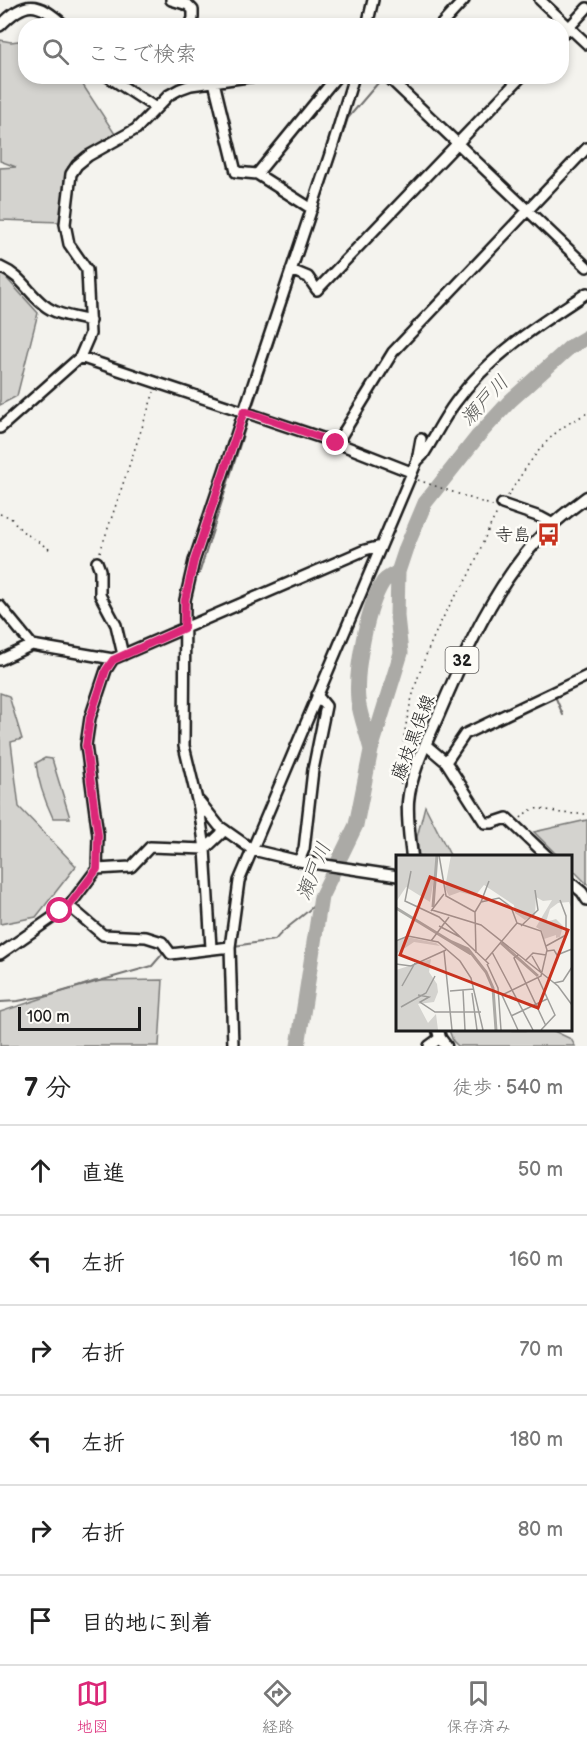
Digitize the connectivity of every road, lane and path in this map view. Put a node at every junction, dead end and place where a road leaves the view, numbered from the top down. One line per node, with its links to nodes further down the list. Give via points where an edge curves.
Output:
1 (171, 0): 8 (street, via 188,5 194,10)
2 (373, 0): 9 (street)
3 (464, 0): 10 (street)
4 (540, 0): 11 (street)
5 (46, 4): 7 (street); 12 (street, via 25,2)
6 (587, 8): 13 (street)
7 (58, 18)
8 (193, 18)
9 (369, 18)
10 (447, 18)
11 (559, 18)
12 (0, 26)
13 (569, 27): 14 (street)
14 (587, 44)
15 (119, 84): 23 (street)
16 (202, 84): 22 (street)
17 (214, 84): 26 (street, via 236,172)
18 (330, 84): 26 (street)
19 (351, 84): 27 (street)
20 (396, 84): 24 (street)
21 (514, 84): 24 (street)
22 (191, 86): 23 (street, via 169,95)
23 (156, 108): 33 (street, via 136,129 88,156 71,174 64,225 69,244 87,270)
24 (457, 144): 28 (street); 31 (street, via 317,290 308,278)
25 (587, 148): 28 (street)
26 (257, 174): 27 (street)
27 (312, 209): 31 (street)
28 (527, 210): 30 (street); 40 (street, via 393,352)
29 (0, 267): 33 (street, via 26,285 43,305)
30 (587, 267)
31 (291, 270): 36 (street)
32 (587, 293): 41 (street, via 516,341 472,382)
33 (90, 321): 34 (street, via 90,334)
34 (80, 357): 35 (street); 38 (street)
35 (157, 384): 36 (street); 49 (path)
36 (244, 411): 40 (street); 51 (street, via 194,561 185,600)
37 (587, 413): 44 (path, via 552,437)
38 (0, 428)
39 (421, 439): 41 (street)
40 (336, 443): 42 (street)
41 (417, 461): 42 (street)
42 (412, 475): 44 (path); 47 (street)
43 (587, 497): 46 (main road, 藤枝黒俣線 / 32)
44 (501, 506): 46 (street); 59 (path, via 421,670)
45 (0, 514): 48 (path, via 10,517 22,531)
46 (553, 524): 58 (main road, 藤枝黒俣線 / 32, via 497,592 475,631)
47 (381, 546): 51 (street); 57 (street)
48 (52, 551)
49 (97, 562): 53 (street, via 100,595 116,625)
50 (0, 606): 52 (street)
51 (184, 628): 53 (street); 61 (street, via 184,746)
52 (32, 645): 54 (street); 55 (street)
53 (123, 655): 55 (street)
54 (0, 660)
55 (113, 660): 70 (street, via 90,718 86,746 98,835)
56 (587, 676): 60 (street, via 465,734)
57 (317, 695): 66 (street); 69 (street, via 326,706)
58 (426, 745): 60 (street); 67 (main road, 藤枝黒俣線 / 32, via 408,800)
59 (400, 754)
60 (446, 762): 63 (street, via 485,823 507,818)
61 (194, 790): 64 (street, via 204,809); 65 (street)
62 (587, 814): 63 (path, via 563,814 540,807 525,813)
63 (515, 825): 68 (street)
64 (225, 830): 65 (street); 66 (street)
65 (205, 849): 70 (street, via 150,847 131,867); 76 (street)
66 (253, 850): 69 (street); 75 (street, via 239,881)
67 (412, 855)
68 (546, 855)
69 (299, 861): 71 (street)
70 (97, 869): 74 (street)
71 (396, 876)
72 (572, 884): 73 (street)
73 (587, 900)
74 (69, 906): 76 (street, via 103,935 146,937 162,942 171,954); 77 (street)
75 (230, 947): 76 (street); 79 (street)
76 (211, 948)
77 (0, 954)
78 (442, 1038): 80 (street)
79 (233, 1046)
80 (429, 1046)

